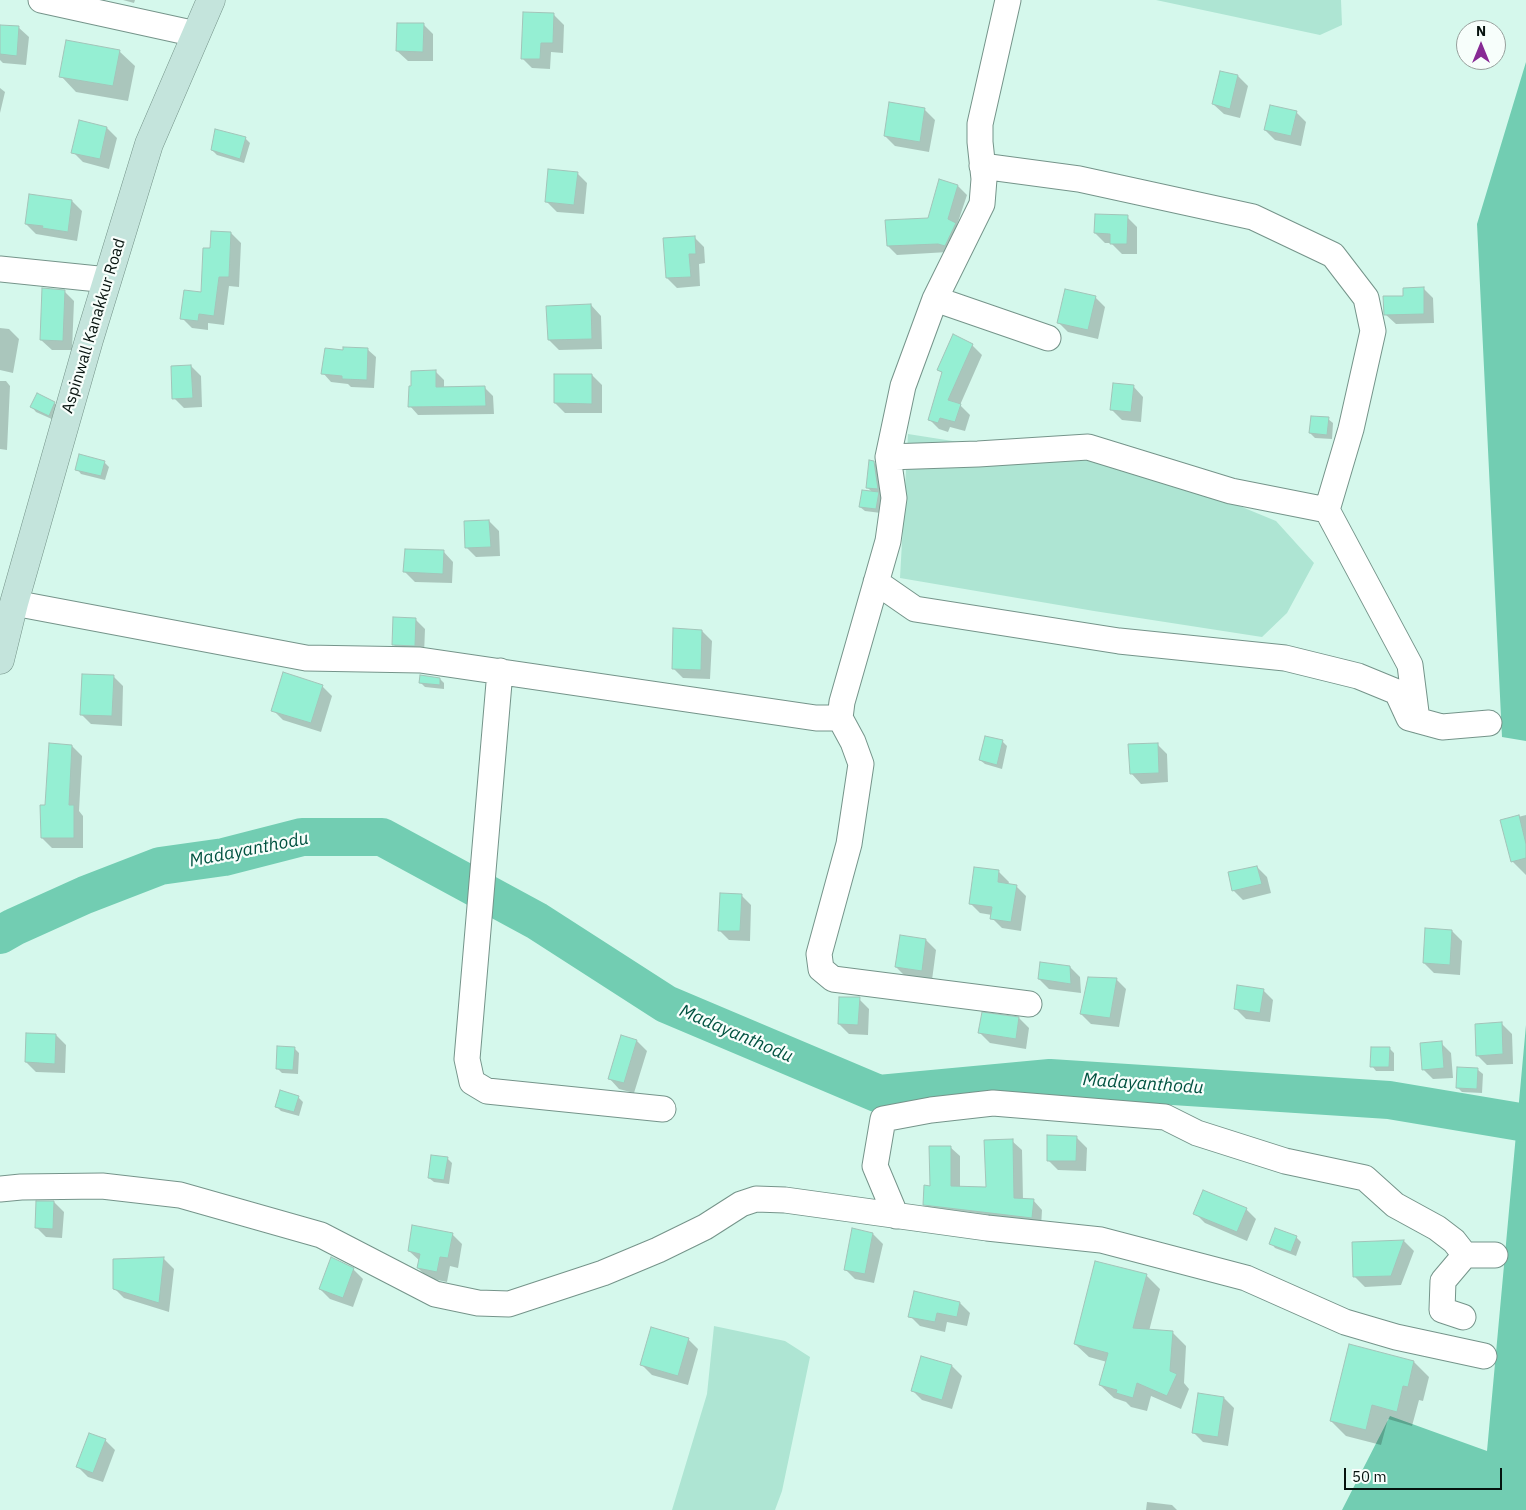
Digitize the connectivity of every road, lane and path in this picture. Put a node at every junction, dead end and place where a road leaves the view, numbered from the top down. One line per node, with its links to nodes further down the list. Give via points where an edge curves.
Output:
1 (41, 0): 4 (street)
2 (211, 0): 4 (main road, Aspinwall Kanakkur Road)
3 (1008, 0): 5 (street, via 980,124)
4 (196, 34): 7 (main road, Aspinwall Kanakkur Road, via 149,144)
5 (982, 166): 8 (street, via 982,204); 11 (street, via 1079,179 1252,217 1333,255 1366,298 1373,331 1351,429)
6 (0, 269): 7 (street)
7 (108, 280): 13 (main road, Aspinwall Kanakkur Road)
8 (935, 299): 9 (street); 10 (street, via 903,386)
9 (1048, 338)
10 (888, 457): 11 (street, via 1088,446 1231,491); 12 (street, via 894,498 888,541)
11 (1327, 510): 17 (street, via 1410,665)
12 (876, 582): 16 (street); 17 (street, via 915,609 1119,641 1285,658 1349,674 1397,692 1409,718)
13 (14, 603): 14 (main road, Aspinwall Kanakkur Road); 15 (street, via 306,658 420,660)
14 (0, 660)
15 (500, 671): 16 (street, via 816,718); 20 (street, via 467,1059 472,1082 487,1091)
16 (840, 718): 19 (street, via 861,764 849,844 819,954 821,968 833,979)
17 (1417, 720): 18 (street, via 1442,727)
18 (1489, 723)
19 (1029, 1004)
20 (663, 1109)
21 (0, 1189): 22 (street, via 102,1186 180,1195 321,1235 435,1294 478,1303 509,1304 603,1273 666,1246 756,1198)
22 (896, 1216): 23 (street, via 875,1166 883,1119 993,1102 1165,1117 1197,1133 1285,1161 1366,1178 1395,1205 1454,1241); 26 (street, via 1101,1240 1246,1278 1345,1322)
23 (1465, 1255): 24 (street); 25 (street, via 1443,1281 1442,1310)
24 (1495, 1255)
25 (1463, 1317)
26 (1484, 1356)

